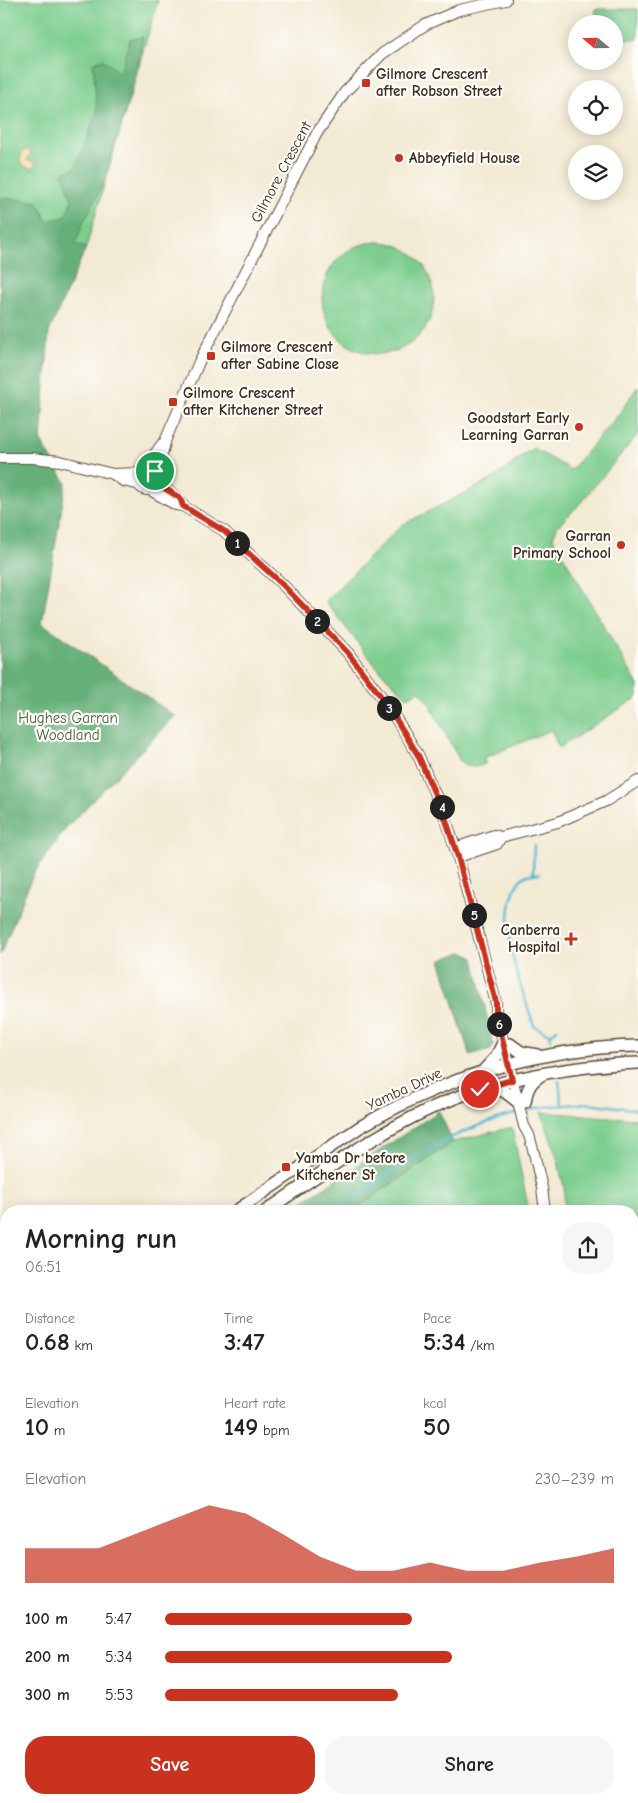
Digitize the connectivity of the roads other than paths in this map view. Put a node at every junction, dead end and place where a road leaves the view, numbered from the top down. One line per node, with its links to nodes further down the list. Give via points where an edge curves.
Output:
1 (506, 0): 2 (street, Gilmore Crescent, via 459,10 425,26 382,54 345,92 317,133 201,357)
2 (166, 439): 4 (street, Gilmore Crescent); 6 (street, Gilmore Crescent)
3 (0, 458): 5 (street, via 60,461)
4 (142, 471): 5 (street); 6 (street, via 152,469); 7 (street)
5 (113, 474): 7 (street)
6 (158, 478): 8 (street, via 156,488); 9 (street, via 164,488 180,498)
7 (138, 484): 8 (street)
8 (150, 490): 9 (street)
9 (183, 506): 11 (street, via 224,531 282,584 348,653 386,703 418,755)
10 (638, 781): 11 (street, via 606,801 558,822 501,837 494,835)
11 (457, 852): 12 (street, via 496,1012)
12 (507, 1044): 14 (main road, via 521,1052); 15 (street); 17 (main road)
13 (638, 1046): 14 (main road, Yamba Drive)
14 (542, 1056): 15 (main road, Yamba Drive)
15 (512, 1063): 17 (main road, Yamba Drive); 19 (street)
16 (638, 1064): 18 (main road, Yamba Drive, via 581,1067)
17 (483, 1071): 22 (main road, Yamba Drive, via 441,1086 380,1115)
18 (545, 1073): 19 (main road, Yamba Drive); 21 (main road, via 534,1079)
19 (515, 1079): 20 (main road, Yamba Drive); 21 (street)
20 (491, 1086): 21 (main road); 23 (main road, Yamba Drive, via 414,1117 345,1157)
21 (521, 1102): 24 (street)
22 (245, 1205)
23 (275, 1205)
24 (544, 1205)

